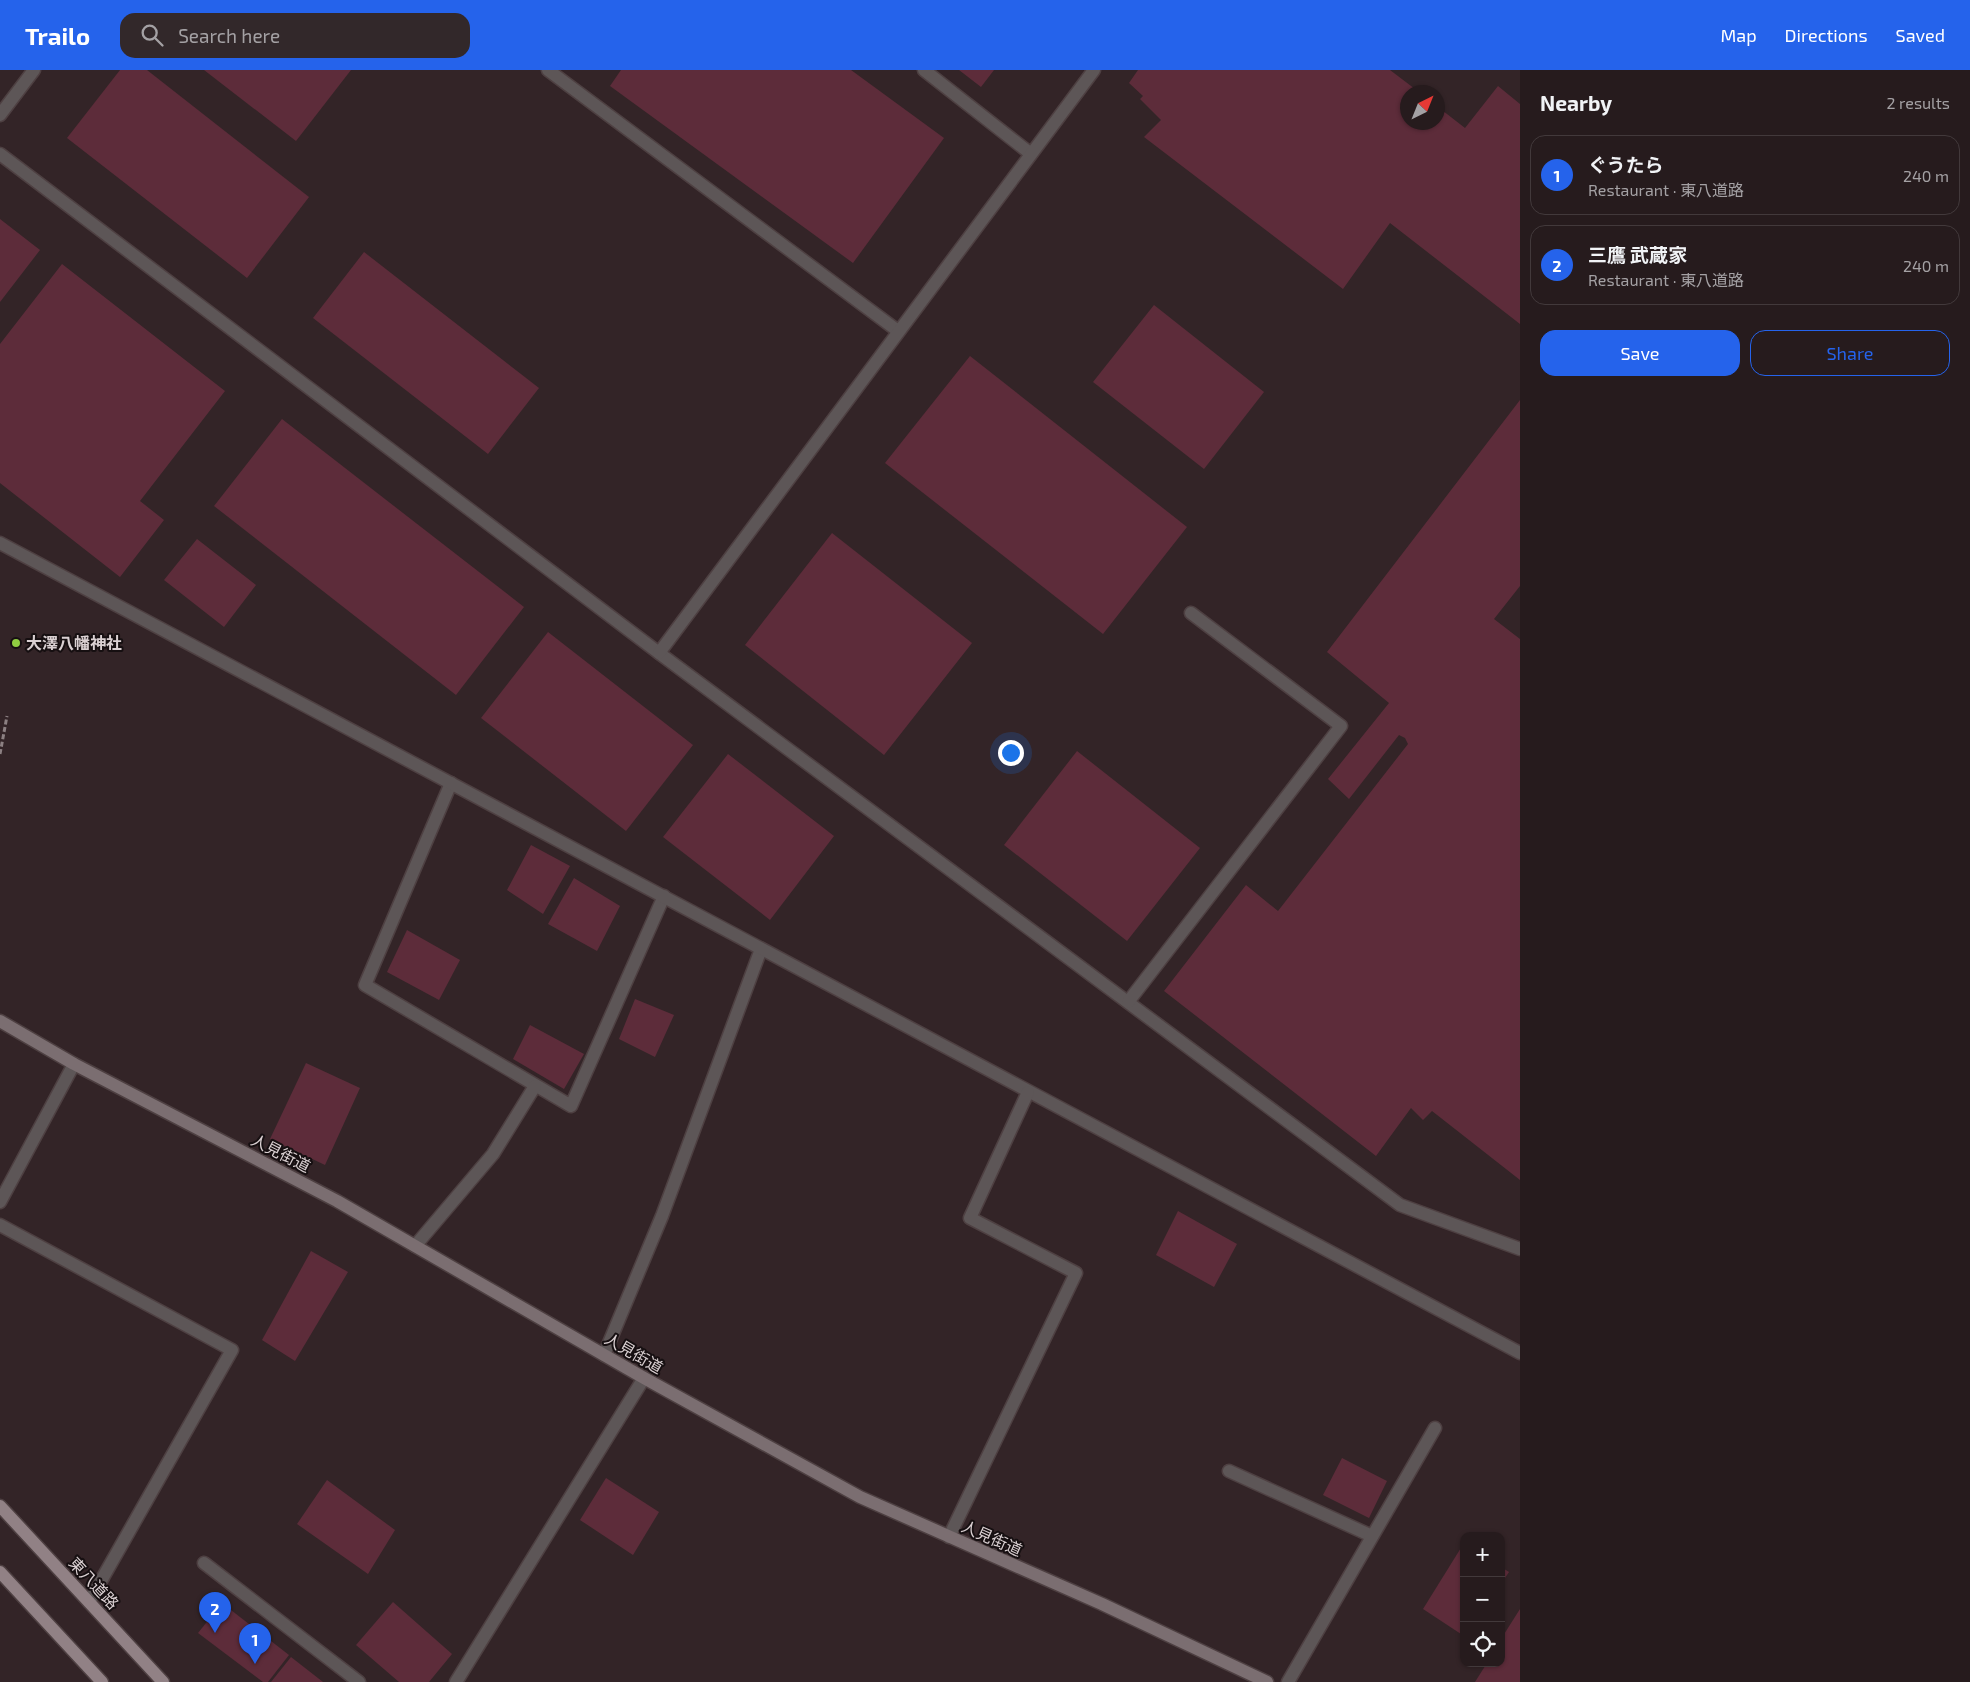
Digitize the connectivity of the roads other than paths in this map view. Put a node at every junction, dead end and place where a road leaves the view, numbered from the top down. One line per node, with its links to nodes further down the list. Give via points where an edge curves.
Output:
1 (34, 70): 5 (street)
2 (924, 70): 7 (street)
3 (1094, 70): 7 (street)
4 (554, 72): 8 (street)
5 (0, 115)
6 (0, 154): 11 (street)
7 (1031, 154): 8 (street)
8 (898, 331): 11 (street)
9 (0, 543): 12 (street)
10 (1191, 613): 15 (street, via 1341,726)
11 (659, 653): 15 (street)
12 (451, 782): 13 (street); 18 (street, via 365,985)
13 (664, 896): 14 (street); 18 (street, via 571,1106)
14 (761, 949): 19 (street); 25 (street, via 662,1216)
15 (1128, 1002): 23 (street, via 1400,1205)
16 (0, 1021): 17 (main road, 人見街道)
17 (74, 1064): 20 (street); 22 (main road, 人見街道, via 337,1201)
18 (535, 1086): 22 (street, via 493,1154)
19 (1028, 1092): 24 (street); 31 (street, via 970,1218 1076,1273)
20 (0, 1202)
21 (0, 1225): 34 (street, via 232,1350)
22 (415, 1246): 25 (main road, 人見街道)
23 (1520, 1249)
24 (1520, 1353)
25 (604, 1355): 26 (main road, 人見街道)
26 (644, 1378): 31 (main road, 人見街道, via 860,1497); 38 (street)
27 (1435, 1428): 30 (street)
28 (1229, 1471): 30 (street)
29 (0, 1506): 34 (main road, 東八道路)
30 (1372, 1536): 40 (street)
31 (949, 1537): 39 (main road, 人見街道, via 1102,1604)
32 (204, 1563): 37 (street)
33 (0, 1572): 35 (main road)
34 (89, 1602): 36 (main road, 東八道路)
35 (102, 1682)
36 (163, 1682)
37 (359, 1682)
38 (456, 1682)
39 (1267, 1682)
40 (1288, 1682)

